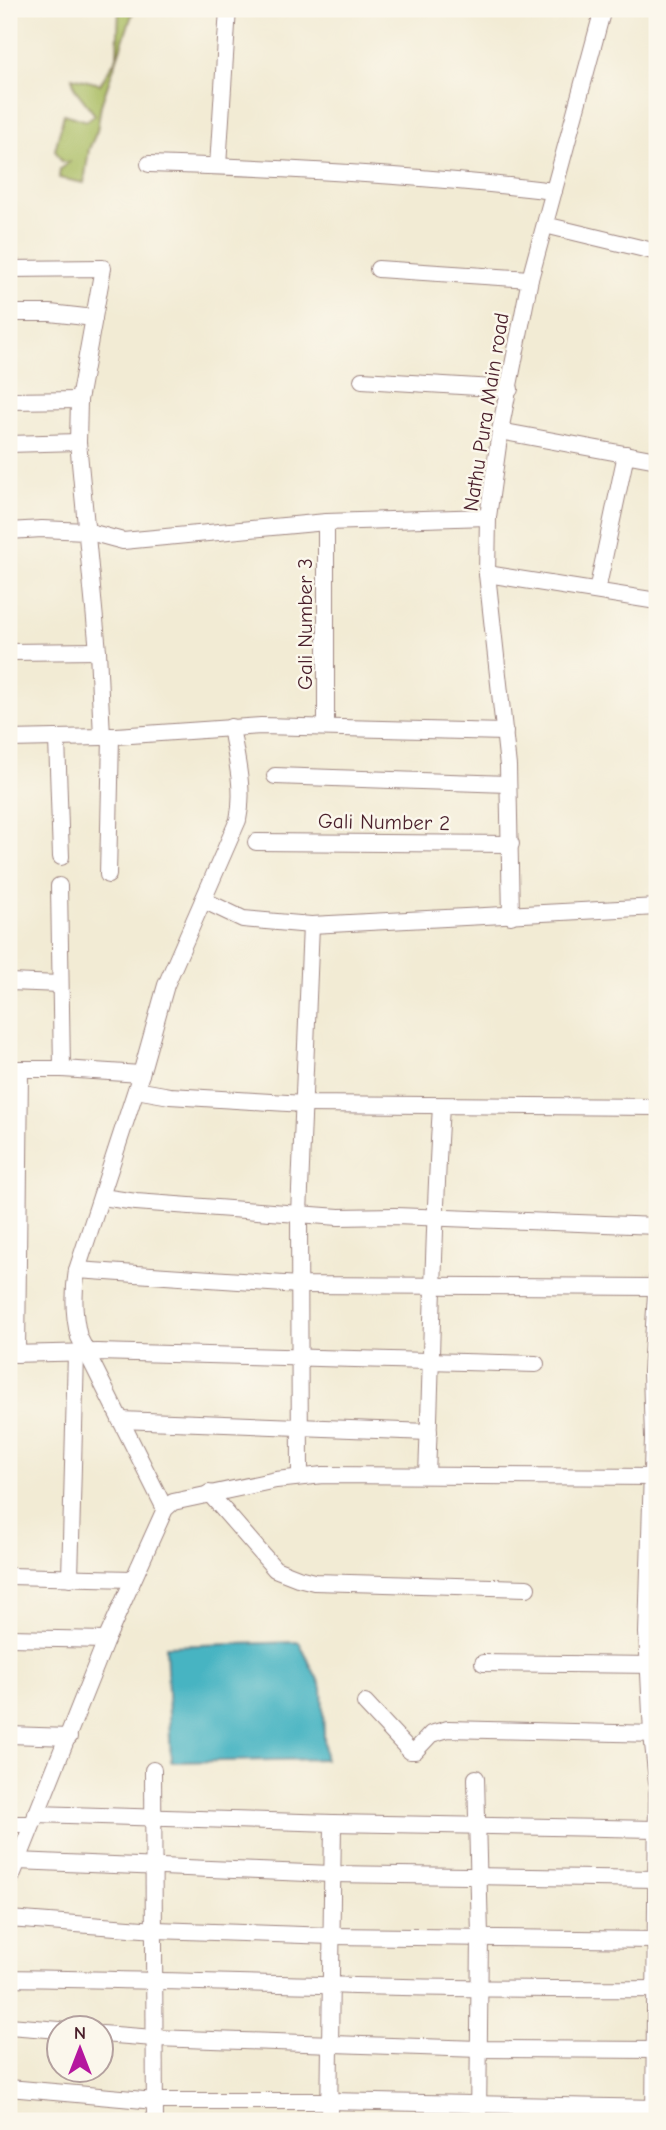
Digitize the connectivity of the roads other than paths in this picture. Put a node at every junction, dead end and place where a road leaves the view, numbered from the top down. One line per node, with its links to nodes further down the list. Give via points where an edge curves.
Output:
1 (228, 9): 4 (street)
2 (603, 9): 5 (street, Nathu Pura Main road)
3 (149, 164): 4 (street)
4 (218, 166): 5 (street, via 459,179)
5 (554, 191): 6 (street, Nathu Pura Main road)
6 (545, 225): 7 (street); 10 (street, Nathu Pura Main road)
7 (657, 253)
8 (377, 268): 10 (street)
9 (9, 269): 12 (street, via 103,268)
10 (530, 279): 14 (street, Nathu Pura Main road)
11 (9, 313): 12 (street)
12 (94, 318): 15 (street)
13 (362, 380): 14 (street)
14 (510, 389): 17 (street, Nathu Pura Main road)
15 (79, 400): 16 (street); 18 (street)
16 (9, 401)
17 (500, 431): 20 (street); 22 (street, Nathu Pura Main road)
18 (78, 442): 19 (street); 25 (street)
19 (9, 444)
20 (626, 454): 21 (street); 27 (street)
21 (657, 460)
22 (488, 517): 23 (street); 26 (street, Nathu Pura Main road)
23 (326, 522): 25 (street, via 123,541); 31 (street, Gali Number 3)
24 (9, 531): 25 (street)
25 (86, 531): 29 (street)
26 (487, 573): 27 (street); 33 (street, Nathu Pura Main road)
27 (597, 591): 28 (street)
28 (657, 601)
29 (98, 651): 30 (street); 34 (street)
30 (9, 652)
31 (327, 726): 32 (street); 33 (street)
32 (234, 727): 34 (street); 44 (street, via 241,804)
33 (505, 732): 38 (street, Nathu Pura Main road)
34 (107, 737): 36 (street); 42 (street)
35 (9, 738): 36 (street)
36 (57, 738): 41 (street)
37 (275, 776): 38 (street)
38 (508, 783): 40 (street, Nathu Pura Main road)
39 (256, 842): 40 (street, Gali Number 2)
40 (511, 845): 46 (street, Nathu Pura Main road)
41 (61, 857)
42 (108, 875)
43 (59, 886): 49 (street)
44 (206, 901): 47 (street, via 243,919); 52 (street, via 166,985)
45 (657, 906): 46 (street)
46 (511, 916): 47 (street)
47 (311, 925): 54 (street)
48 (9, 982): 49 (street)
49 (60, 984): 51 (street)
50 (14, 1069): 51 (street); 66 (street)
51 (62, 1069): 52 (street)
52 (141, 1074): 53 (street)
53 (138, 1091): 54 (street); 57 (street)
54 (304, 1104): 55 (street); 58 (street)
55 (441, 1107): 56 (street); 59 (street)
56 (657, 1107)
57 (108, 1198): 58 (street); 61 (street)
58 (299, 1214): 59 (street); 63 (street)
59 (434, 1218): 60 (street); 64 (street)
60 (657, 1226)
61 (83, 1270): 63 (street); 65 (street, via 73,1295 74,1320)
62 (657, 1284): 64 (street, via 596,1288); 70 (street)
63 (299, 1285): 64 (street); 67 (street)
64 (434, 1285): 68 (street)
65 (87, 1352): 66 (street); 67 (street); 71 (street); 81 (street)
66 (13, 1354)
67 (299, 1359): 68 (street); 72 (street)
68 (432, 1361): 69 (street); 73 (street)
69 (536, 1364)
70 (654, 1373): 74 (street)
71 (124, 1420): 72 (street); 79 (street)
72 (299, 1426): 73 (street); 76 (street)
73 (429, 1432): 75 (street)
74 (655, 1438): 77 (street)
75 (427, 1475): 76 (street); 77 (street)
76 (300, 1477): 78 (street)
77 (654, 1477): 83 (street)
78 (205, 1493): 79 (street); 84 (street, via 275,1569 298,1578)
79 (169, 1505): 82 (street)
80 (9, 1576): 81 (street)
81 (70, 1578): 82 (street)
82 (132, 1579): 86 (street)
83 (653, 1583): 88 (street)
84 (527, 1588)
85 (9, 1638): 86 (street)
86 (106, 1640): 92 (street)
87 (483, 1663): 88 (street)
88 (652, 1665): 90 (street)
89 (365, 1703): 90 (street, via 406,1748 415,1751 431,1734 448,1729)
90 (654, 1734): 95 (street)
91 (9, 1735): 92 (street)
92 (69, 1737): 99 (street)
93 (153, 1770): 98 (street)
94 (476, 1778): 102 (street)
95 (657, 1782)
96 (657, 1792): 97 (street)
97 (657, 1807): 103 (street)
98 (152, 1817): 99 (street); 100 (street); 104 (street)
99 (34, 1819): 101 (street); 105 (street)
100 (333, 1823): 102 (street); 106 (street)
101 (9, 1824)
102 (478, 1826): 103 (street); 107 (street)
103 (656, 1829): 108 (street)
104 (154, 1868): 105 (street); 106 (street); 110 (street)
105 (12, 1874)
106 (332, 1874): 107 (street); 111 (street)
107 (478, 1875): 108 (street); 112 (street)
108 (656, 1879): 113 (street)
109 (9, 1919): 110 (street)
110 (156, 1930): 111 (street); 115 (street)
111 (331, 1936): 112 (street); 116 (street)
112 (480, 1936): 113 (street); 118 (street)
113 (655, 1940): 117 (street)
114 (9, 1978): 115 (street)
115 (155, 1980): 116 (street); 122 (street)
116 (330, 1986): 118 (street); 123 (street)
117 (656, 1989): 118 (street); 125 (street)
118 (480, 1990): 124 (street)
119 (9, 2026): 120 (street)
120 (46, 2029)
121 (116, 2035): 122 (street)
122 (154, 2038): 123 (street); 127 (street)
123 (329, 2045): 124 (street); 128 (street)
124 (479, 2049): 125 (street); 130 (street)
125 (657, 2050): 129 (street)
126 (9, 2088): 127 (street)
127 (155, 2101): 128 (street); 131 (street)
128 (329, 2101): 130 (street); 132 (street)
129 (655, 2112): 130 (street)
130 (478, 2113)
131 (155, 2121)
132 (329, 2121)

